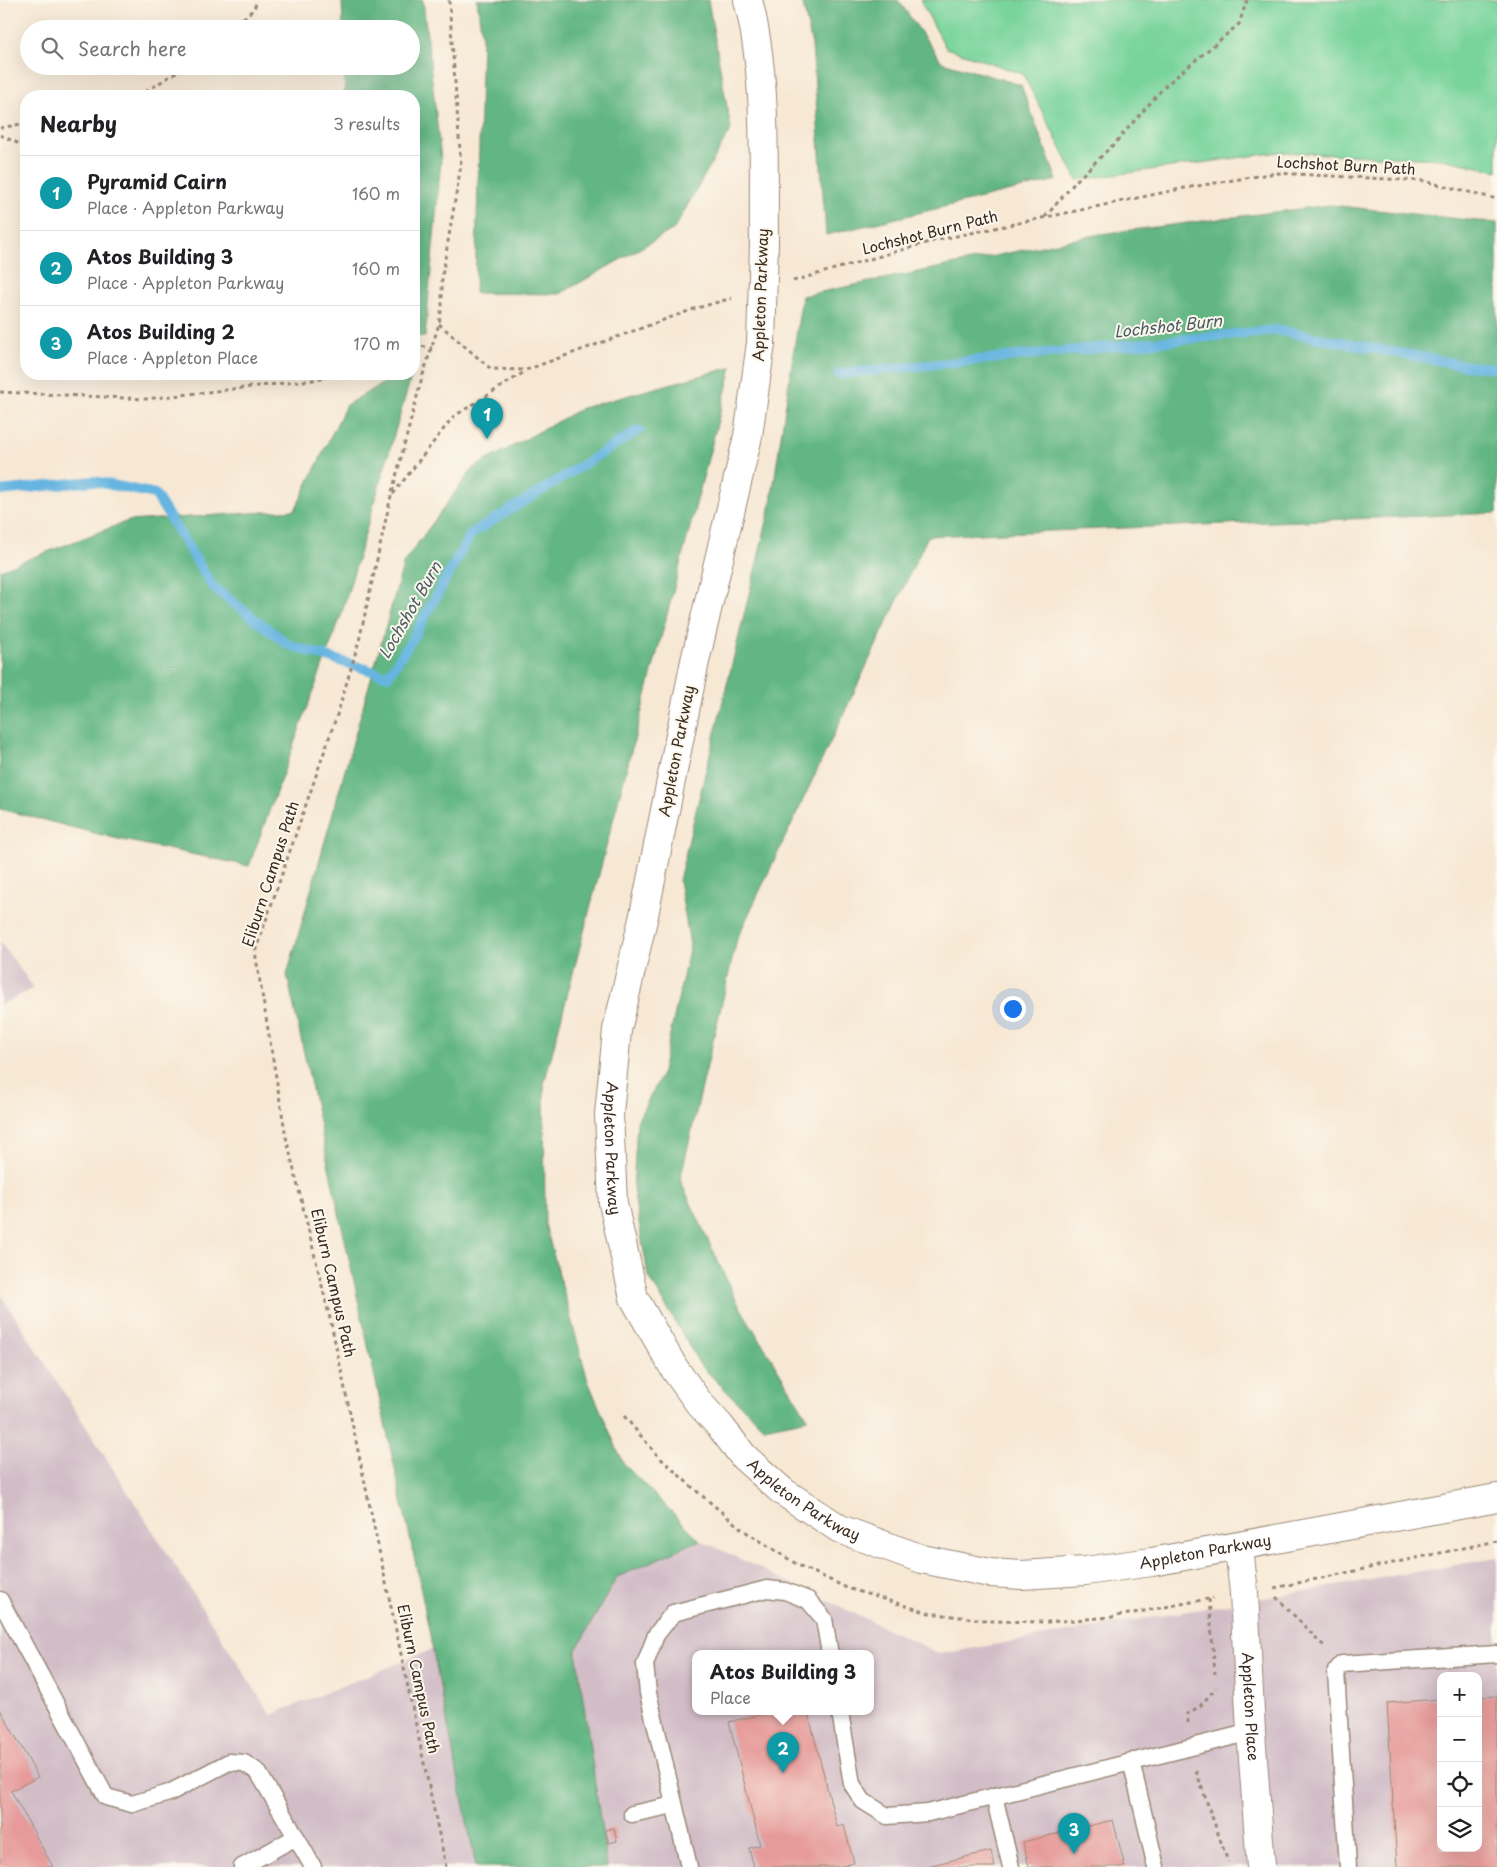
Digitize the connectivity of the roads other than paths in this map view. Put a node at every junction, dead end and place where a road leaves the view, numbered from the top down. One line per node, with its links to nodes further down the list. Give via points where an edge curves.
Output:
1 (748, 0): 3 (street, Appleton Parkway, bridge, via 756,31 762,115 764,242 761,343 748,436 695,661 644,915 617,1030 609,1114 610,1158 613,1203 634,1298 674,1368 744,1457 782,1491 840,1529 922,1559 990,1573 1022,1575 1152,1562)
2 (1497, 1498): 3 (street, Appleton Parkway)
3 (1239, 1547): 8 (street, Appleton Place)
4 (0, 1600): 13 (lane, via 106,1797 132,1804 169,1793 229,1762 244,1763 258,1772)
5 (829, 1650): 11 (lane, via 824,1620 808,1600 785,1591 767,1589 673,1614 656,1635 644,1664)
6 (1497, 1654): 20 (lane, via 1342,1664 1336,1671)
7 (840, 1715): 10 (lane, via 852,1784 863,1801 887,1816 928,1813)
8 (1251, 1732): 9 (lane); 19 (street, Appleton Place)
9 (1131, 1761): 10 (lane); 18 (lane)
10 (994, 1796): 17 (lane)
11 (674, 1805): 12 (lane); 16 (lane)
12 (632, 1814)
13 (296, 1837): 14 (lane); 15 (lane)
14 (242, 1867)
15 (313, 1867)
16 (689, 1867)
17 (1011, 1867)
18 (1156, 1867)
19 (1261, 1867)
20 (1348, 1867)

